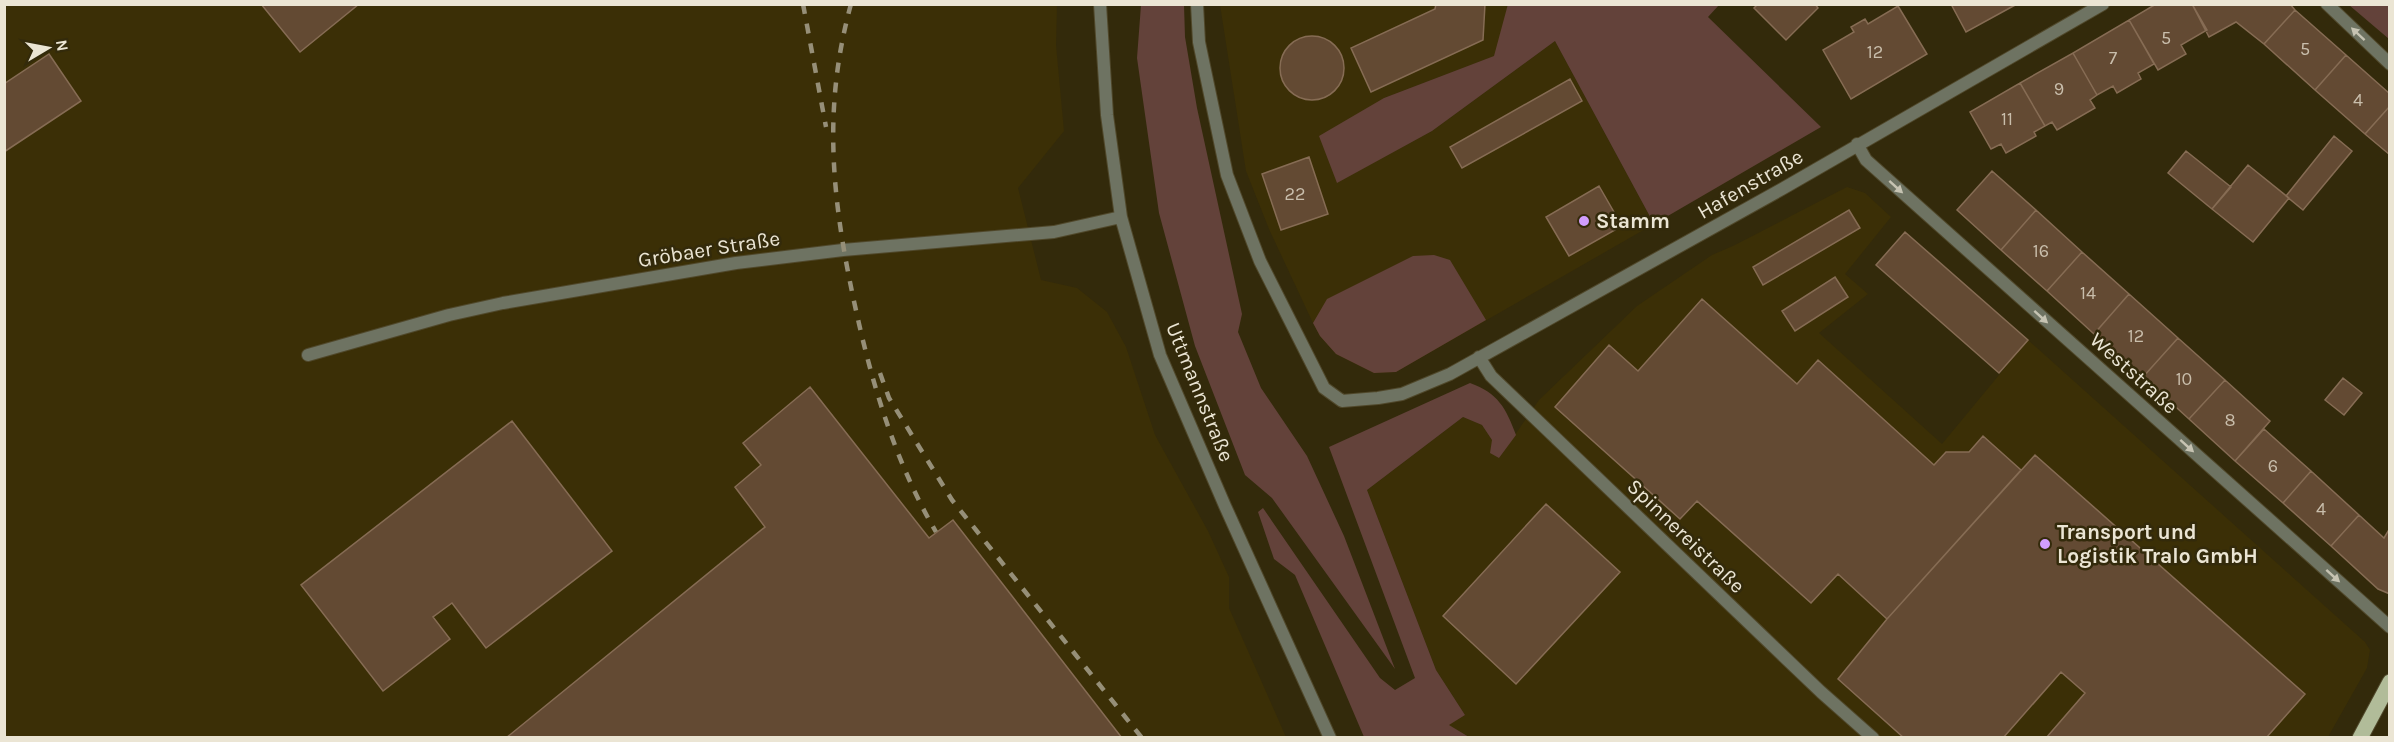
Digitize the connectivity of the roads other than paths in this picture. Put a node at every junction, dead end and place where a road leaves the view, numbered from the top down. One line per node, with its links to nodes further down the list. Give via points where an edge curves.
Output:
1 (1100, 4): 7 (street, Uttmannstraße, via 1107,115)
2 (1197, 4): 9 (street, Hafenstraße, via 1207,85 1227,175 1260,261 1323,388 1342,401 1402,394)
3 (2103, 4): 6 (street, Hafenstraße)
4 (2326, 4): 5 (street, one-way to 4)
5 (2390, 64)
6 (1857, 144): 9 (street, Hafenstraße); 10 (street, Weststraße, one-way to 10, via 1866,160)
7 (1121, 216): 8 (street, Gröbaer Straße, via 1054,232 843,250 713,267 492,305); 12 (street, Uttmannstraße, via 1160,355)
8 (308, 355)
9 (1479, 357): 13 (street, Spinnereistraße, via 1491,376)
10 (2390, 627)
11 (2390, 682): 14 (main road)
12 (1330, 738)
13 (1873, 738)
14 (2360, 738)

